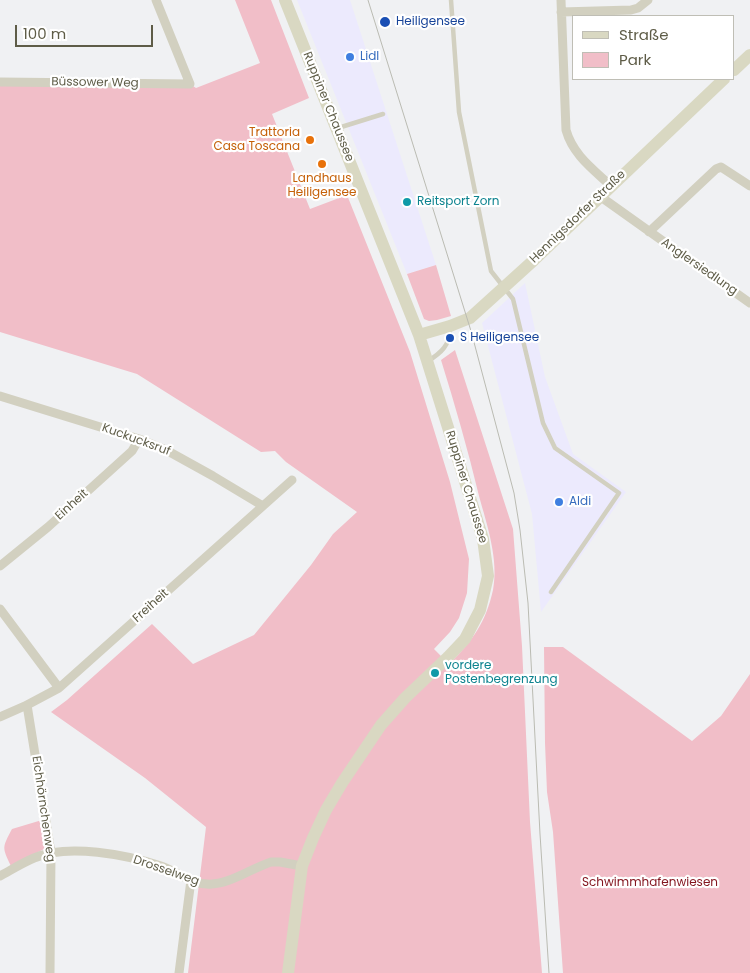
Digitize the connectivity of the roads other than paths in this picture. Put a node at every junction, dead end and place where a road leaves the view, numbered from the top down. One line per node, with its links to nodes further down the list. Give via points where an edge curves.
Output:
1 (156, 0): 10 (street, Büssower Weg, via 190,84)
2 (285, 0): 12 (main road, Ruppiner Chaussee)
3 (451, 0): 17 (lane, via 459,112 491,271)
4 (561, 0): 6 (street)
5 (648, 0): 6 (street, via 631,10)
6 (561, 12): 13 (street, via 564,120 570,144)
7 (750, 55): 8 (main road)
8 (735, 69)
9 (723, 80): 13 (main road, Hennigsdorfer Straße)
10 (0, 82)
11 (383, 114): 12 (lane)
12 (337, 128): 20 (main road, Ruppiner Chaussee)
13 (611, 186): 15 (main road, Hennigsdorfer Straße)
14 (750, 186): 16 (street, Anglersiedlung, via 728,170 716,169)
15 (601, 197): 16 (street, Anglersiedlung); 17 (main road, Hennigsdorfer Straße)
16 (649, 232): 18 (street, Anglersiedlung)
17 (504, 287): 19 (main road, Hennigsdorfer Straße, via 470,318); 27 (lane, via 513,299 543,423 555,448 619,493)
18 (750, 303)
19 (450, 326): 20 (main road, Hennigsdorfer Straße); 21 (lane, via 446,345)
20 (419, 336): 21 (main road, Ruppiner Chaussee)
21 (427, 362): 33 (main road, Ruppiner Chaussee, via 483,539 486,586 472,628 372,737 326,810)
22 (0, 396): 23 (street, Kuckucksruf)
23 (139, 439): 25 (street, Kuckucksruf, via 166,450); 26 (street, Einheit, via 132,451)
24 (292, 480): 25 (street, Freiheit)
25 (263, 506): 29 (street, Freiheit)
26 (0, 566)
27 (551, 592)
28 (0, 609): 29 (street)
29 (59, 688): 30 (street, Freiheit)
30 (27, 705): 31 (street, Freiheit); 32 (street, Eichhörnchenweg)
31 (0, 717)
32 (51, 853): 34 (street, Drosselweg); 35 (street, Drosselweg, via 86,851 122,856 162,866); 36 (street, Eichhörnchenweg)
33 (302, 866): 35 (street, Drosselweg, via 271,862 214,884); 38 (main road, Ruppiner Chaussee)
34 (0, 876)
35 (191, 880): 37 (street)
36 (50, 973)
37 (179, 973)
38 (288, 973)

